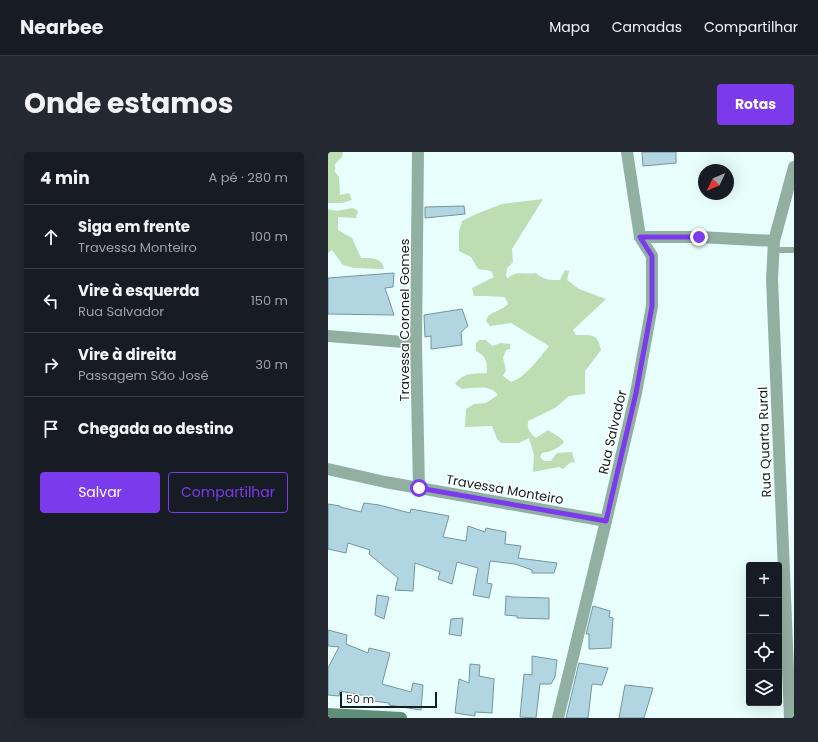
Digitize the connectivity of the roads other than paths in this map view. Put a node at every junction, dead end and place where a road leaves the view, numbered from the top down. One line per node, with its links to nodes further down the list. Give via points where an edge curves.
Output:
1 (418, 152): 8 (street, Travessa Coronel Gomes)
2 (627, 152): 4 (street, Rua Salvador)
3 (794, 167): 5 (street, Rua Quarta Rural)
4 (640, 237): 5 (street, via 699,237); 11 (street, Rua Salvador, via 652,256 652,306 636,393)
5 (774, 246): 6 (lane); 15 (street, Rua Quarta Rural, via 772,279)
6 (794, 250)
7 (328, 336): 8 (street)
8 (416, 343): 10 (street, Travessa Coronel Gomes)
9 (328, 469): 10 (street, Travessa Monteiro)
10 (419, 488): 11 (street, Travessa Monteiro)
11 (606, 521): 14 (street, Rua Salvador)
12 (328, 714): 13 (street)
13 (401, 718)
14 (558, 718)
15 (790, 718)

